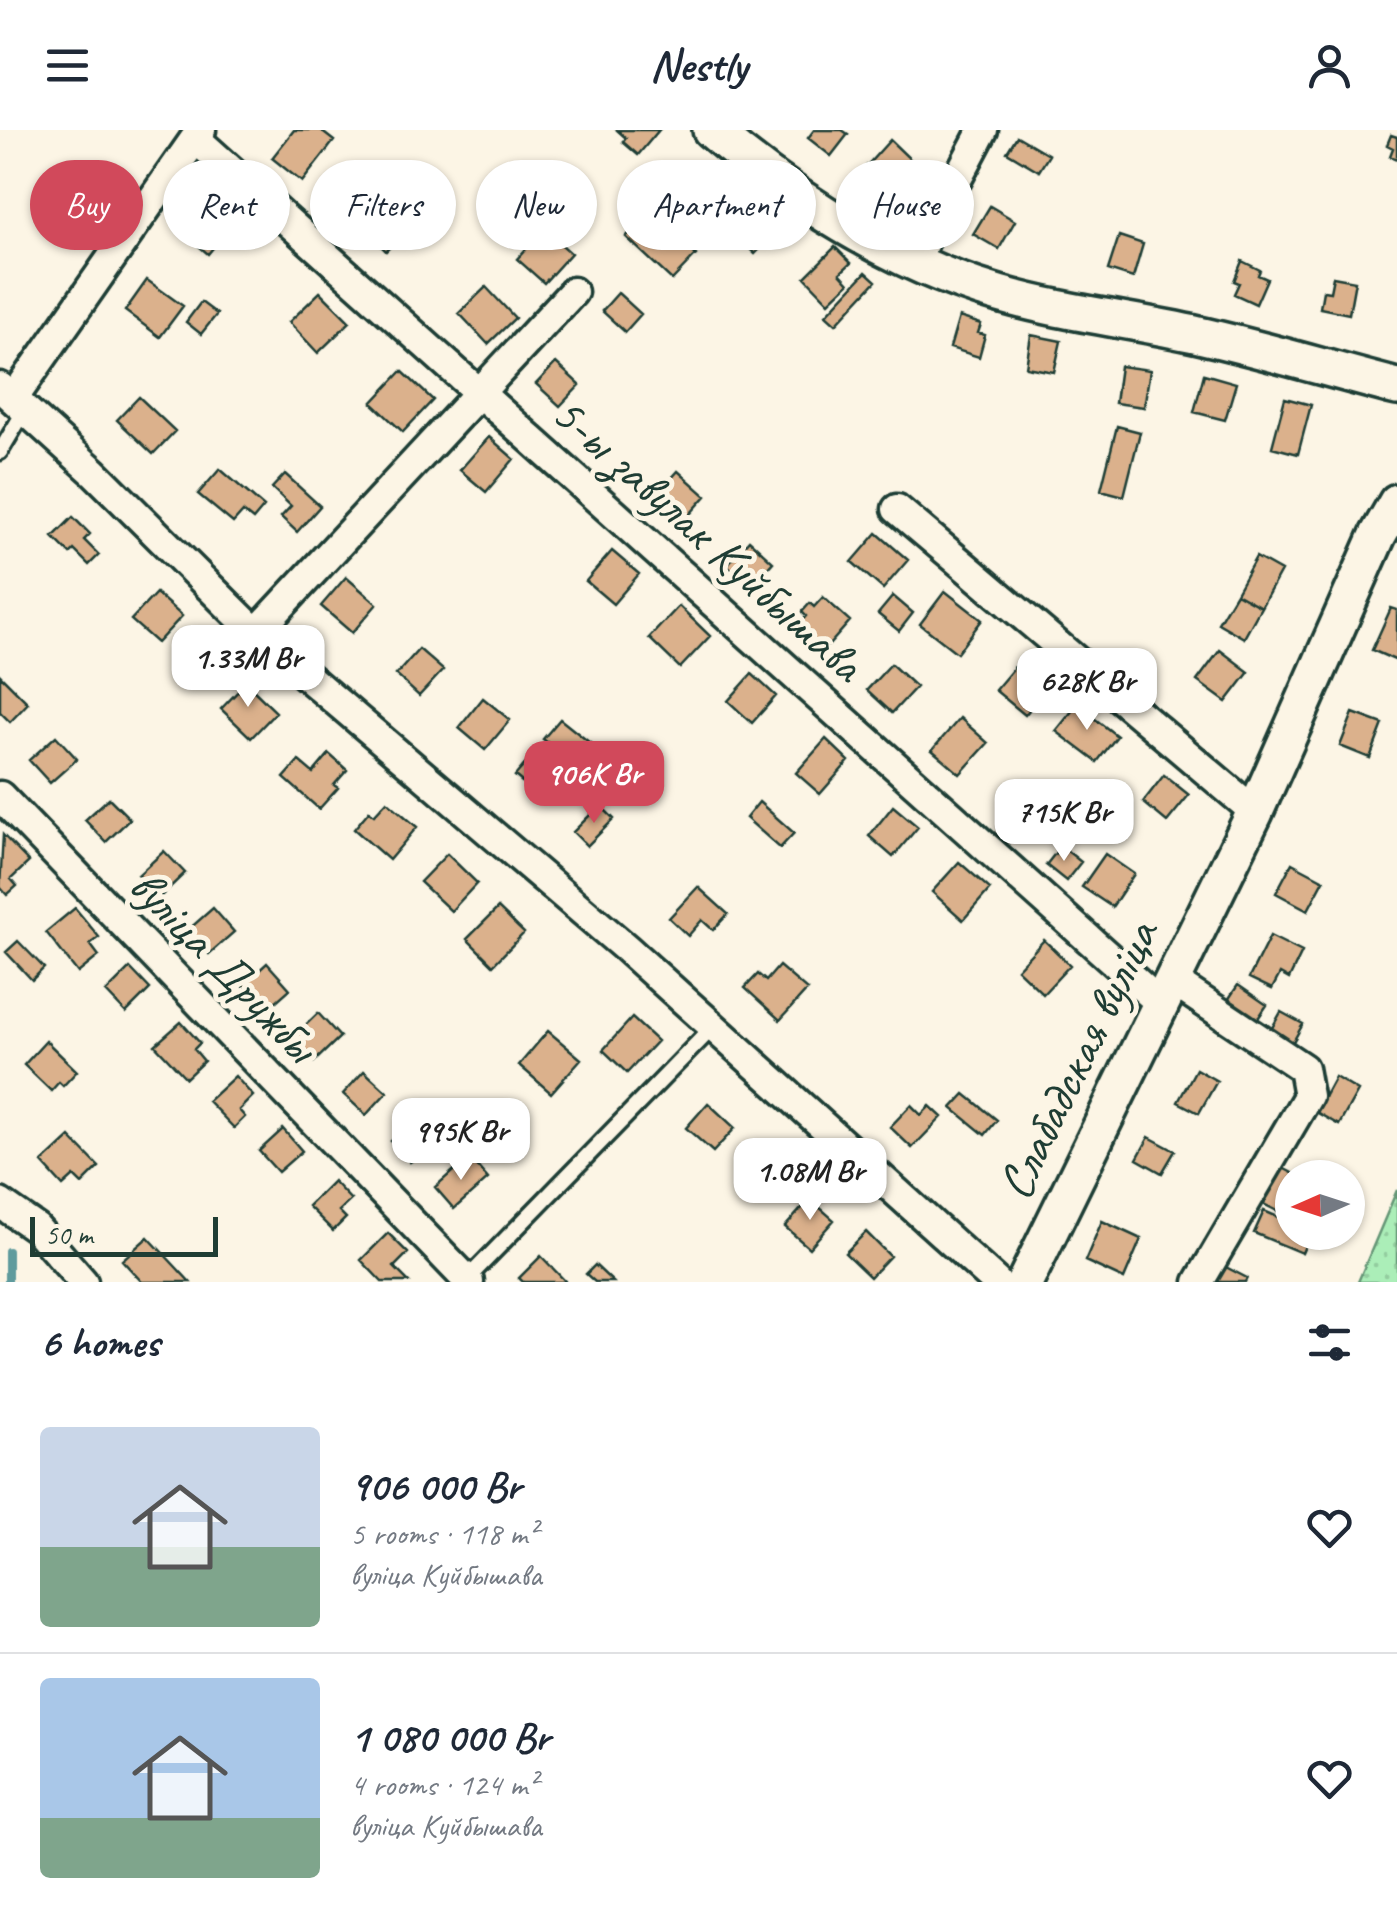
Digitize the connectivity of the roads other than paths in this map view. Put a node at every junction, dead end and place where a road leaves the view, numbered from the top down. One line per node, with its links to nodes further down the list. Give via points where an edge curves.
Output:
1 (711, 130): 4 (street, via 818,211)
2 (983, 130): 4 (street)
3 (199, 134): 7 (street, 5-ы завулак Куйбышава); 8 (street)
4 (914, 261): 6 (street, via 999,294 1202,336)
5 (572, 292): 7 (street)
6 (1397, 387)
7 (481, 392): 12 (street); 15 (street, 5-ы завулак Куйбышава)
8 (13, 399): 9 (lane); 12 (street)
9 (0, 452)
10 (1397, 502): 14 (street, Слабадская вуліца)
11 (897, 509): 14 (street)
12 (256, 633): 16 (street)
13 (0, 796): 18 (street, вуліца Дружбы)
14 (1255, 812): 15 (street, Слабадская вуліца)
15 (1165, 992): 21 (street, Слабадская вуліца); 22 (street, 5-ы завулак Куйбышава, via 1303,1068 1308,1096)
16 (712, 1028): 18 (lane); 20 (street)
17 (0, 1203): 19 (street, via 36,1228)
18 (466, 1281)
19 (83, 1282)
20 (996, 1282)
21 (1025, 1282)
22 (1199, 1282)

